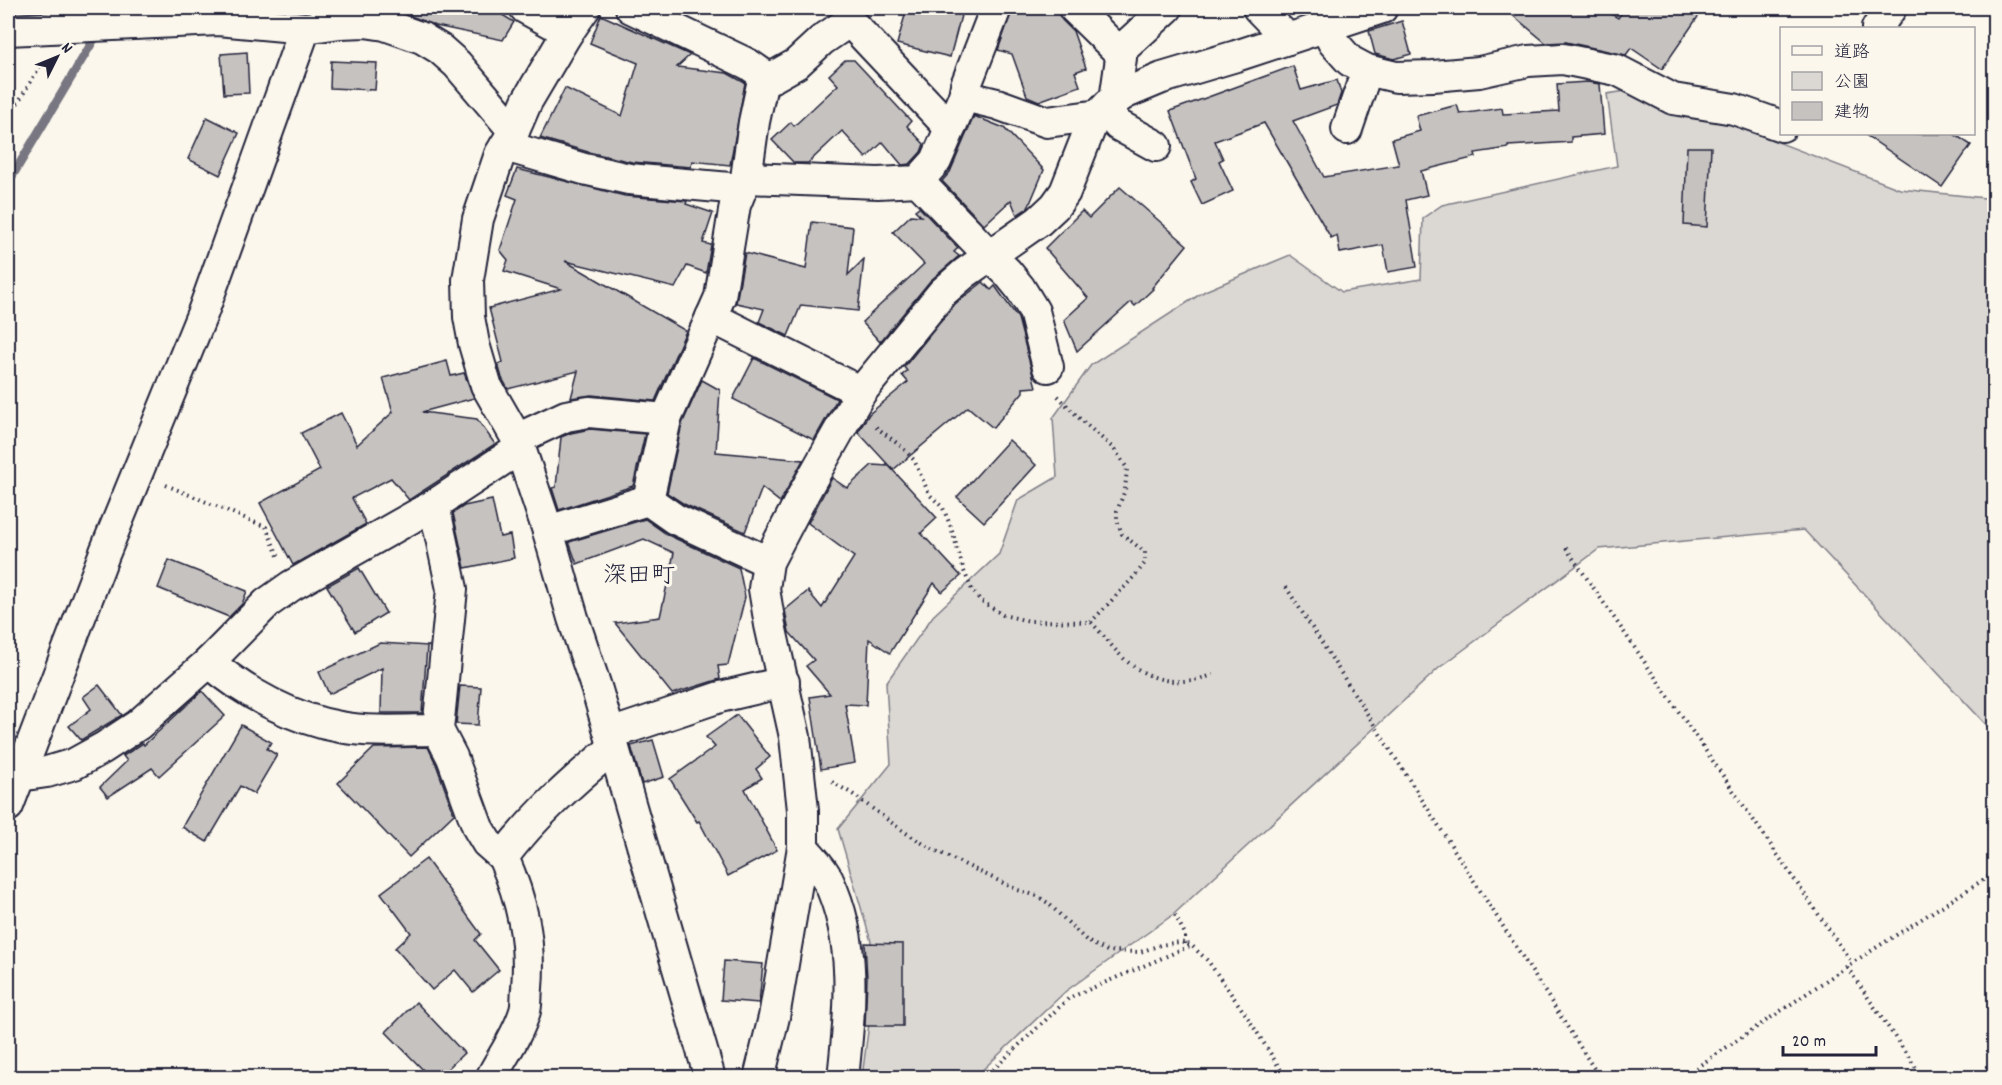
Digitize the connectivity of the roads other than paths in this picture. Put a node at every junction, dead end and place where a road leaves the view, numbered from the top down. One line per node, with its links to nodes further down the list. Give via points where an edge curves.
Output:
1 (525, 8): 16 (street)
2 (585, 8): 16 (street)
3 (631, 8): 20 (street)
4 (996, 8): 21 (street)
5 (1074, 8): 18 (street)
6 (1167, 8): 18 (street)
7 (1258, 8): 17 (street)
8 (1382, 8): 12 (street)
9 (1891, 8): 13 (street)
10 (338, 16): 14 (street); 26 (street, via 385,25 422,38 457,64)
11 (70, 18): 14 (street, via 218,20); 15 (street)
12 (1325, 26): 17 (street); 19 (street, via 1350,61)
13 (1878, 27)
14 (305, 28): 44 (street, via 203,312)
15 (8, 30)
16 (566, 35): 26 (street)
17 (1288, 39): 22 (street, via 1162,78 1126,93)
18 (1119, 52): 22 (street, via 1121,58)
19 (1367, 70): 23 (street, via 1396,77 1433,76 1563,59 1617,70 1673,99 1734,109); 25 (street)
20 (764, 75): 24 (street, via 773,77 844,26 854,26); 29 (street)
21 (964, 96): 22 (street, via 1047,122); 24 (street)
22 (1106, 108): 27 (street, via 1118,125); 30 (street, via 1093,121 1065,192 1055,206)
23 (1780, 125)
24 (950, 128): 28 (street, via 936,161)
25 (1347, 129)
26 (509, 139): 29 (street, via 584,169 629,179); 35 (street, via 478,219 468,280 469,317 486,385)
27 (1156, 146)
28 (918, 181): 29 (street); 30 (street)
29 (744, 184): 31 (street, via 735,206 720,297)
30 (991, 257): 32 (street, via 1020,288 1034,311); 33 (street, via 943,292)
31 (711, 317): 33 (street); 34 (street)
32 (1048, 367)
33 (858, 398): 39 (street)
34 (666, 419): 35 (street, via 589,412 566,416); 36 (street)
35 (518, 444): 37 (street); 38 (street)
36 (648, 500): 38 (street); 39 (street, via 675,519)
37 (434, 505): 40 (street, via 291,586 267,603); 42 (street, via 452,589)
38 (548, 531): 43 (street)
39 (768, 562): 41 (street, via 764,589)
40 (209, 662): 42 (street, via 250,693 341,728); 44 (street, via 138,725 103,748 74,764)
41 (783, 682): 43 (street, via 720,697); 46 (street, via 795,737)
42 (438, 730): 47 (street, via 478,828)
43 (611, 741): 47 (street); 49 (street)
44 (19, 776): 45 (street)
45 (8, 806)
46 (803, 847): 50 (street, via 774,1017); 51 (street, via 828,879 844,923 850,966)
47 (503, 857): 48 (street, via 517,889 526,926 528,973 525,1009)
48 (497, 1074)
49 (710, 1077)
50 (759, 1077)
51 (843, 1077)

